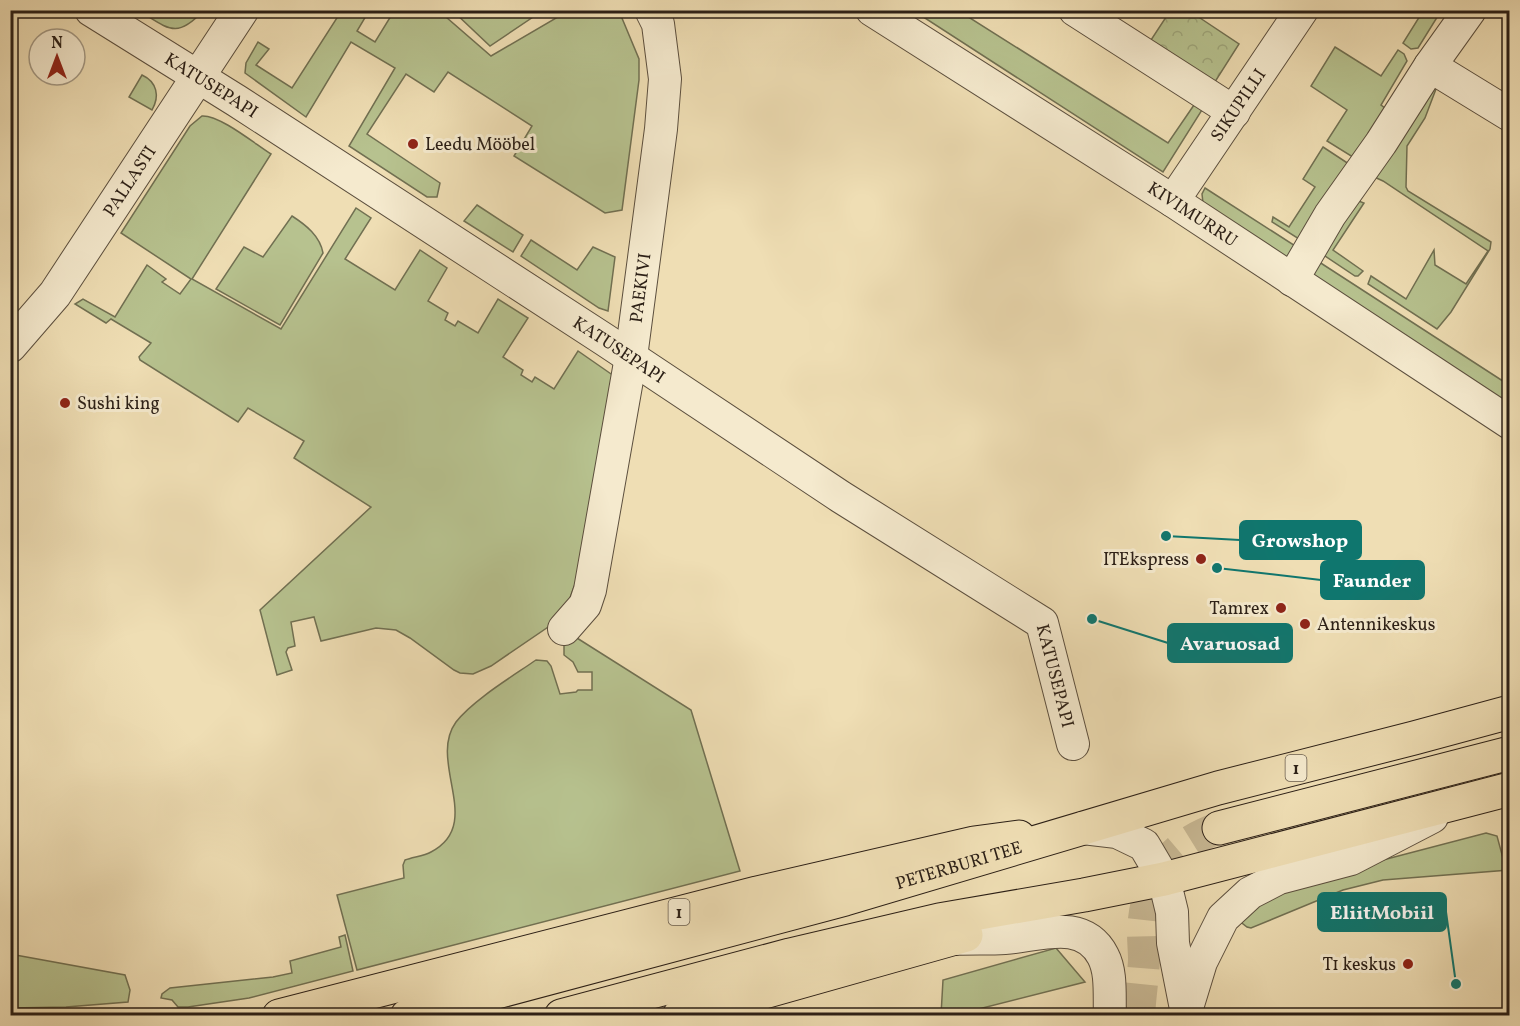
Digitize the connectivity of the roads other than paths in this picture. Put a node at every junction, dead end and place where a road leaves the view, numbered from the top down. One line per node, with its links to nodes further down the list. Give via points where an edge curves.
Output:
1 (91, 10): 9 (street, KATUSEPAPI)
2 (242, 10): 9 (street, PALLASTI)
3 (651, 10): 15 (street, PAEKIVI, via 658,24 665,79)
4 (872, 10): 12 (street, KIVIMURRU)
5 (1075, 10): 10 (street)
6 (1302, 10): 10 (street, SIKUPILLI)
7 (1470, 10): 8 (street)
8 (1430, 66): 11 (street); 13 (street, via 1330,214)
9 (198, 78): 14 (street, PALLASTI, via 55,294); 15 (street, KATUSEPAPI)
10 (1234, 112): 12 (street, SIKUPILLI)
11 (1509, 115)
12 (1173, 201): 13 (street, KIVIMURRU)
13 (1292, 279): 16 (street, KIVIMURRU)
14 (10, 346)
15 (631, 357): 17 (street, PAEKIVI, via 590,590 585,605); 19 (street, KATUSEPAPI, via 841,497 1042,623)
16 (1509, 423)
17 (564, 629)
18 (1509, 712): 23 (main road, PETERBURI TEE / 1, via 1218,788)
19 (1073, 744)
20 (1509, 753): 24 (main road)
21 (1509, 789): 22 (main road)
22 (1456, 804): 25 (main road); 28 (street, via 1351,859 1280,878 1250,893 1223,918 1201,962)
23 (1083, 828): 25 (street, via 1117,832 1144,845); 29 (main road, 1, via 974,843 757,892); 30 (main road, PETERBURI TEE, via 845,899)
24 (1219, 828)
25 (1164, 879): 26 (main road); 28 (street)
26 (1084, 895): 27 (main road); 31 (main road, via 939,920)
27 (954, 939): 32 (main road); 33 (street, via 1007,938 1054,930 1074,932 1091,941 1103,955 1108,972)
28 (1186, 1013)
29 (279, 1016)
30 (407, 1016)
31 (561, 1016)
32 (679, 1016)
33 (1110, 1016)

